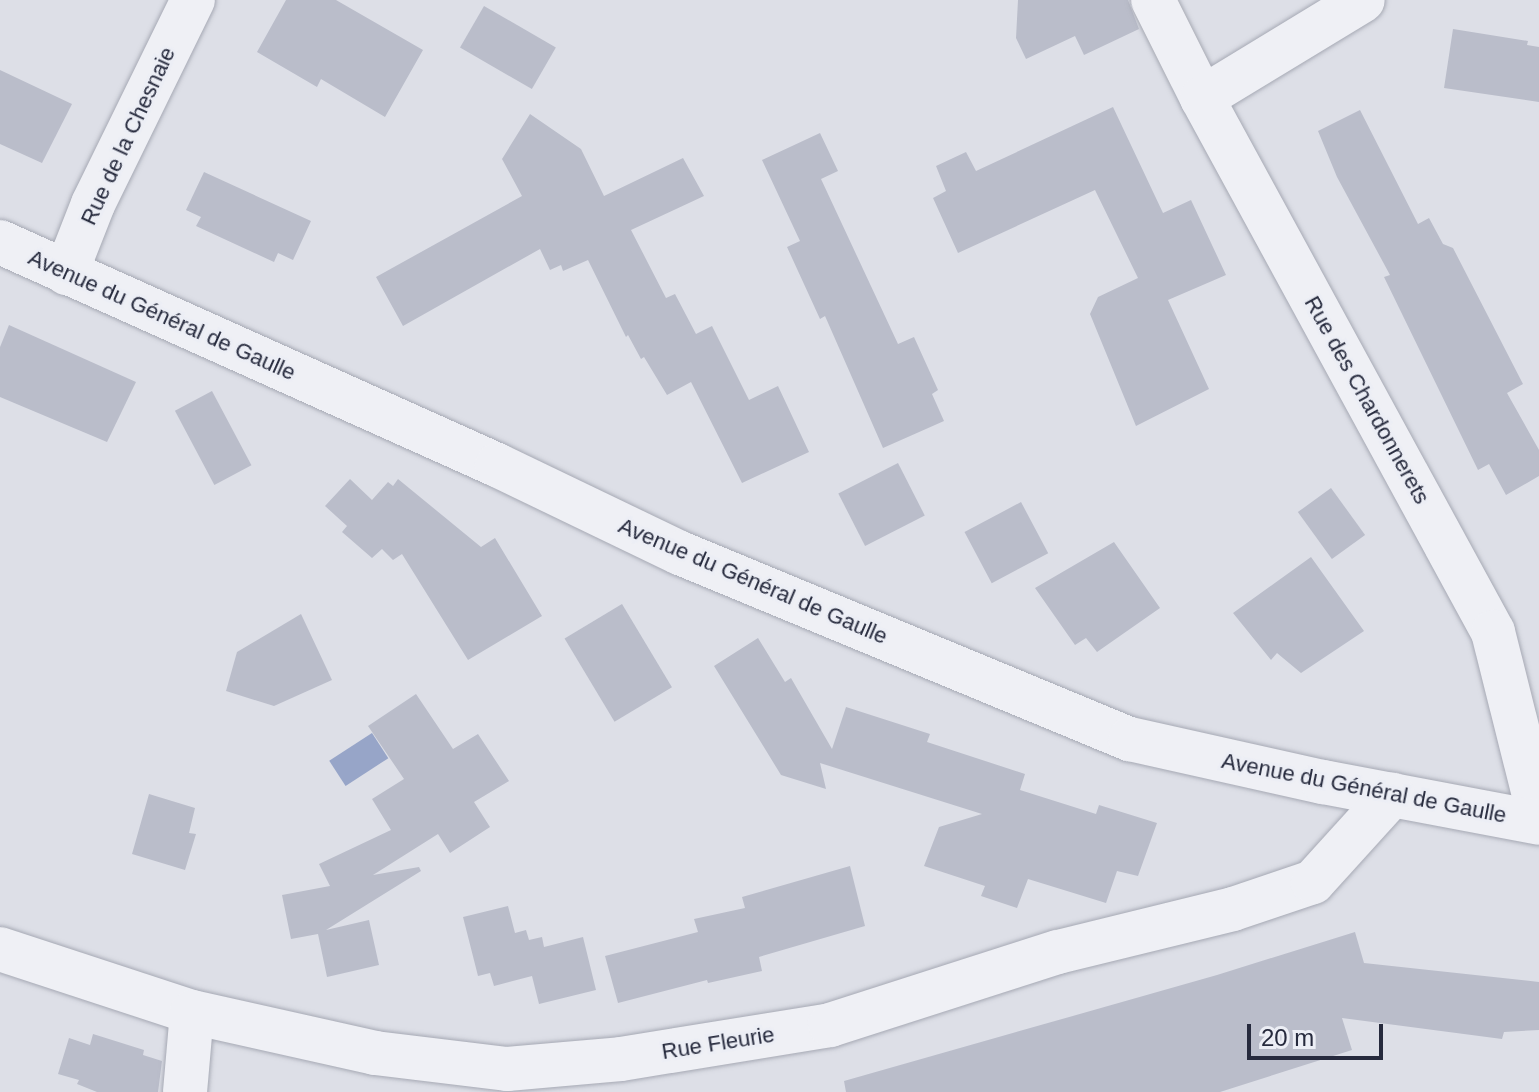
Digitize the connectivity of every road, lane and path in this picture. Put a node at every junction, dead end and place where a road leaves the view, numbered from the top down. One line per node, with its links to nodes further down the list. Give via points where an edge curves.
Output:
1 (193, 0): 6 (street, Rue de la Chesnaie, via 93,204)
2 (1153, 0): 4 (street, Rue des Chardonnerets)
3 (1363, 0): 4 (street)
4 (1202, 98): 8 (street, Rue des Chardonnerets, via 1493,632)
5 (0, 242): 6 (street, Avenue du Général de Gaulle)
6 (66, 273): 7 (street, Avenue du Général de Gaulle, via 497,465 680,553 1130,739)
7 (1392, 795): 9 (street, Avenue du Général de Gaulle); 11 (street, Rue Fleurie, via 1313,882 1233,909 1058,952 830,1025 621,1059 507,1069 375,1053)
8 (1539, 815)
9 (1539, 823)
10 (0, 949): 11 (street, Rue Fleurie)
11 (192, 1012): 12 (street)
12 (185, 1092)

